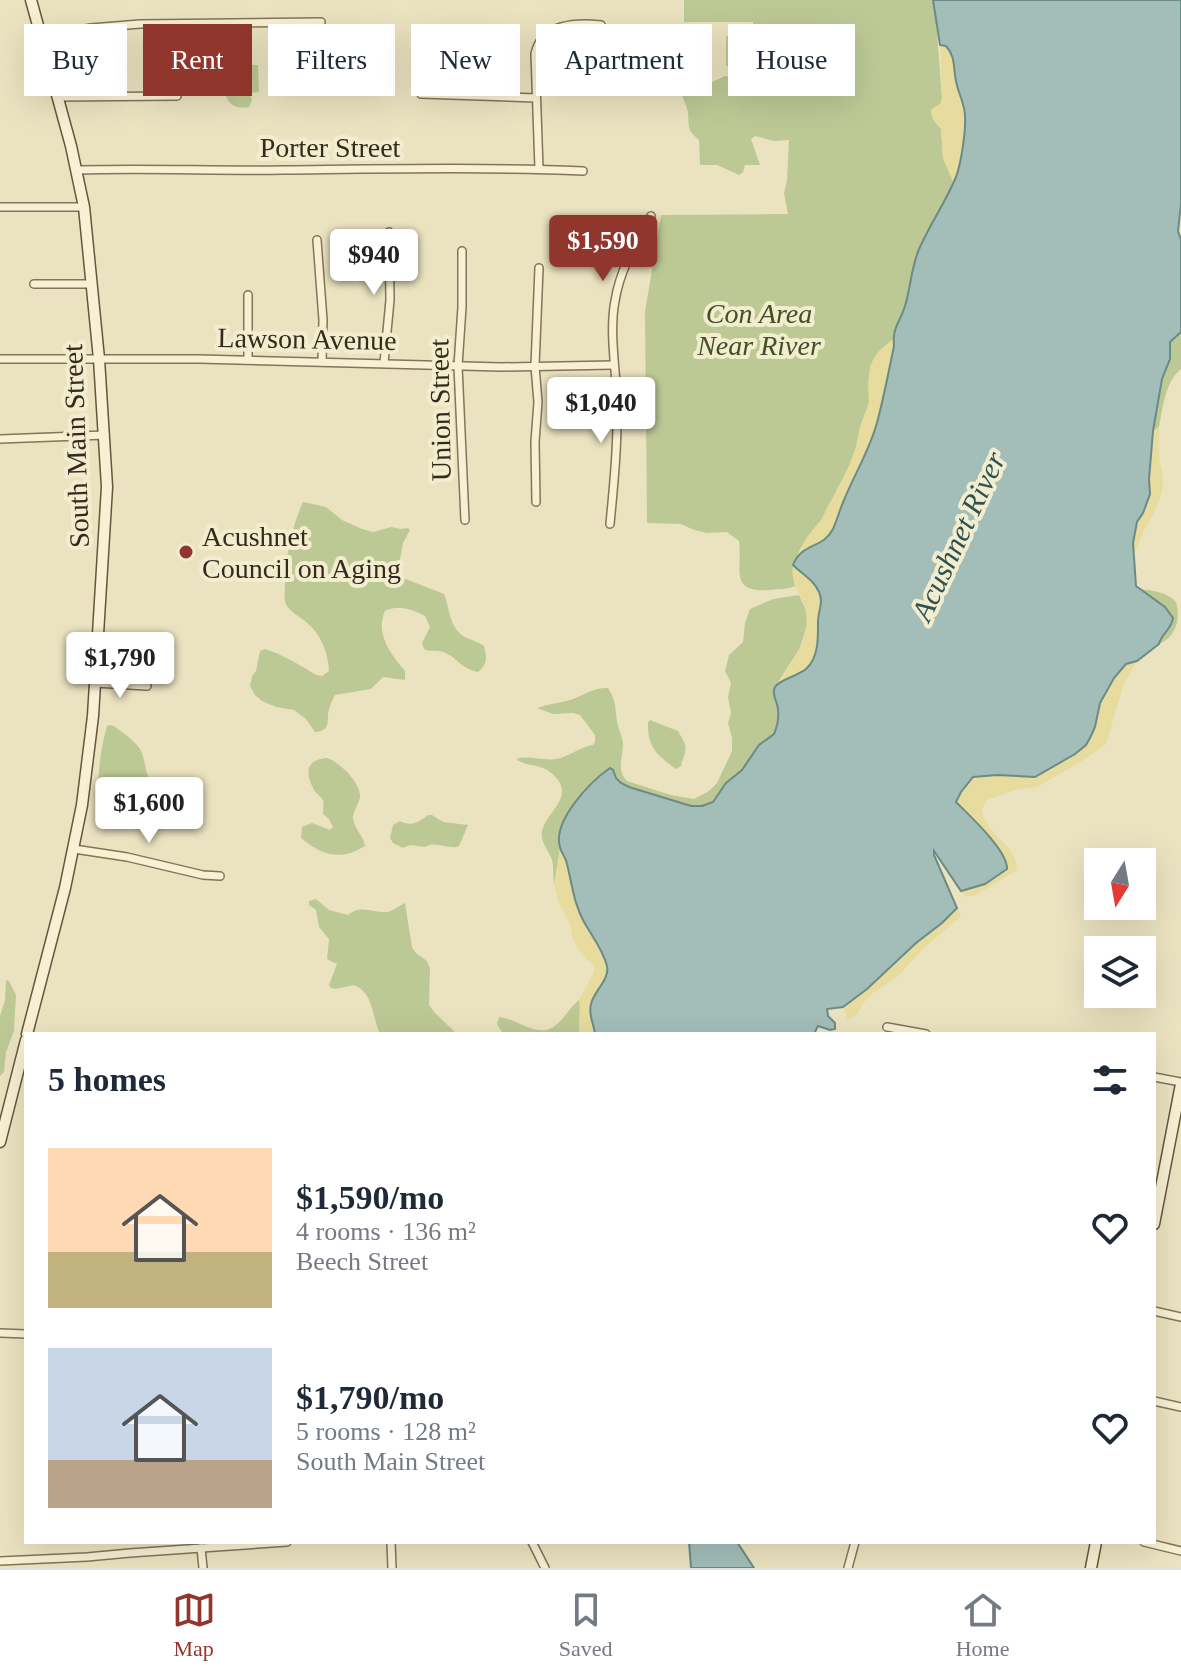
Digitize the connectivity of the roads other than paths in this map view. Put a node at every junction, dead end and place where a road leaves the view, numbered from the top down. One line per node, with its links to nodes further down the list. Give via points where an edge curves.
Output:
1 (31, 0): 3 (main road, South Main Street)
2 (321, 22): 4 (street)
3 (37, 24)
4 (127, 25)
5 (536, 48): 9 (street)
6 (177, 96): 8 (street)
7 (478, 96): 9 (street)
8 (57, 97): 11 (main road, South Main Street)
9 (536, 98): 10 (street)
10 (539, 169): 11 (street, Porter Street); 12 (street, Porter Street)
11 (77, 170): 14 (main road, South Main Street)
12 (583, 171)
13 (0, 207): 14 (street)
14 (84, 207): 21 (main road, South Main Street)
15 (651, 216): 28 (street, via 625,262 614,303)
16 (389, 232): 27 (street)
17 (317, 240): 26 (street)
18 (462, 251): 29 (street, Union Street)
19 (539, 268): 30 (street)
20 (34, 284): 21 (street)
21 (92, 284): 24 (main road, South Main Street)
22 (248, 295): 25 (street)
23 (0, 359): 24 (street, Lawson Avenue)
24 (99, 359): 25 (street, Lawson Avenue); 31 (main road, South Main Street)
25 (248, 360): 26 (street, Lawson Avenue)
26 (322, 362): 27 (street, Lawson Avenue)
27 (384, 363): 29 (street, Lawson Avenue)
28 (614, 365): 30 (street, Lawson Avenue); 35 (street, via 616,455)
29 (458, 366): 30 (street, Lawson Avenue); 34 (street, Union Street)
30 (535, 366): 33 (street)
31 (105, 435): 32 (street); 36 (main road, South Main Street, via 107,504)
32 (0, 439)
33 (536, 502)
34 (465, 520)
35 (610, 524)
36 (95, 683): 37 (street); 38 (main road, South Main Street)
37 (147, 686)
38 (74, 849): 39 (street); 41 (main road, South Main Street)
39 (220, 876)
40 (887, 1027): 42 (street)
41 (28, 1032)
42 (915, 1032)
43 (24, 1049): 46 (main road, South Main Street)
44 (1156, 1077): 45 (street)
45 (1181, 1083): 47 (main road)
46 (0, 1142)
47 (1156, 1214)
48 (1156, 1311): 49 (street)
49 (1181, 1317)
50 (0, 1333): 51 (street)
51 (24, 1334)
52 (1156, 1401): 53 (street)
53 (1181, 1407)
54 (130, 1544): 63 (street)
55 (234, 1544): 61 (street)
56 (391, 1544): 66 (street)
57 (533, 1544): 67 (street)
58 (854, 1544): 68 (street)
59 (1096, 1544): 69 (main road)
60 (1152, 1544): 62 (street)
61 (201, 1548): 63 (street); 65 (street)
62 (1181, 1551)
63 (130, 1553): 64 (street)
64 (0, 1561)
65 (203, 1568)
66 (392, 1568)
67 (545, 1568)
68 (848, 1568)
69 (1091, 1568)

